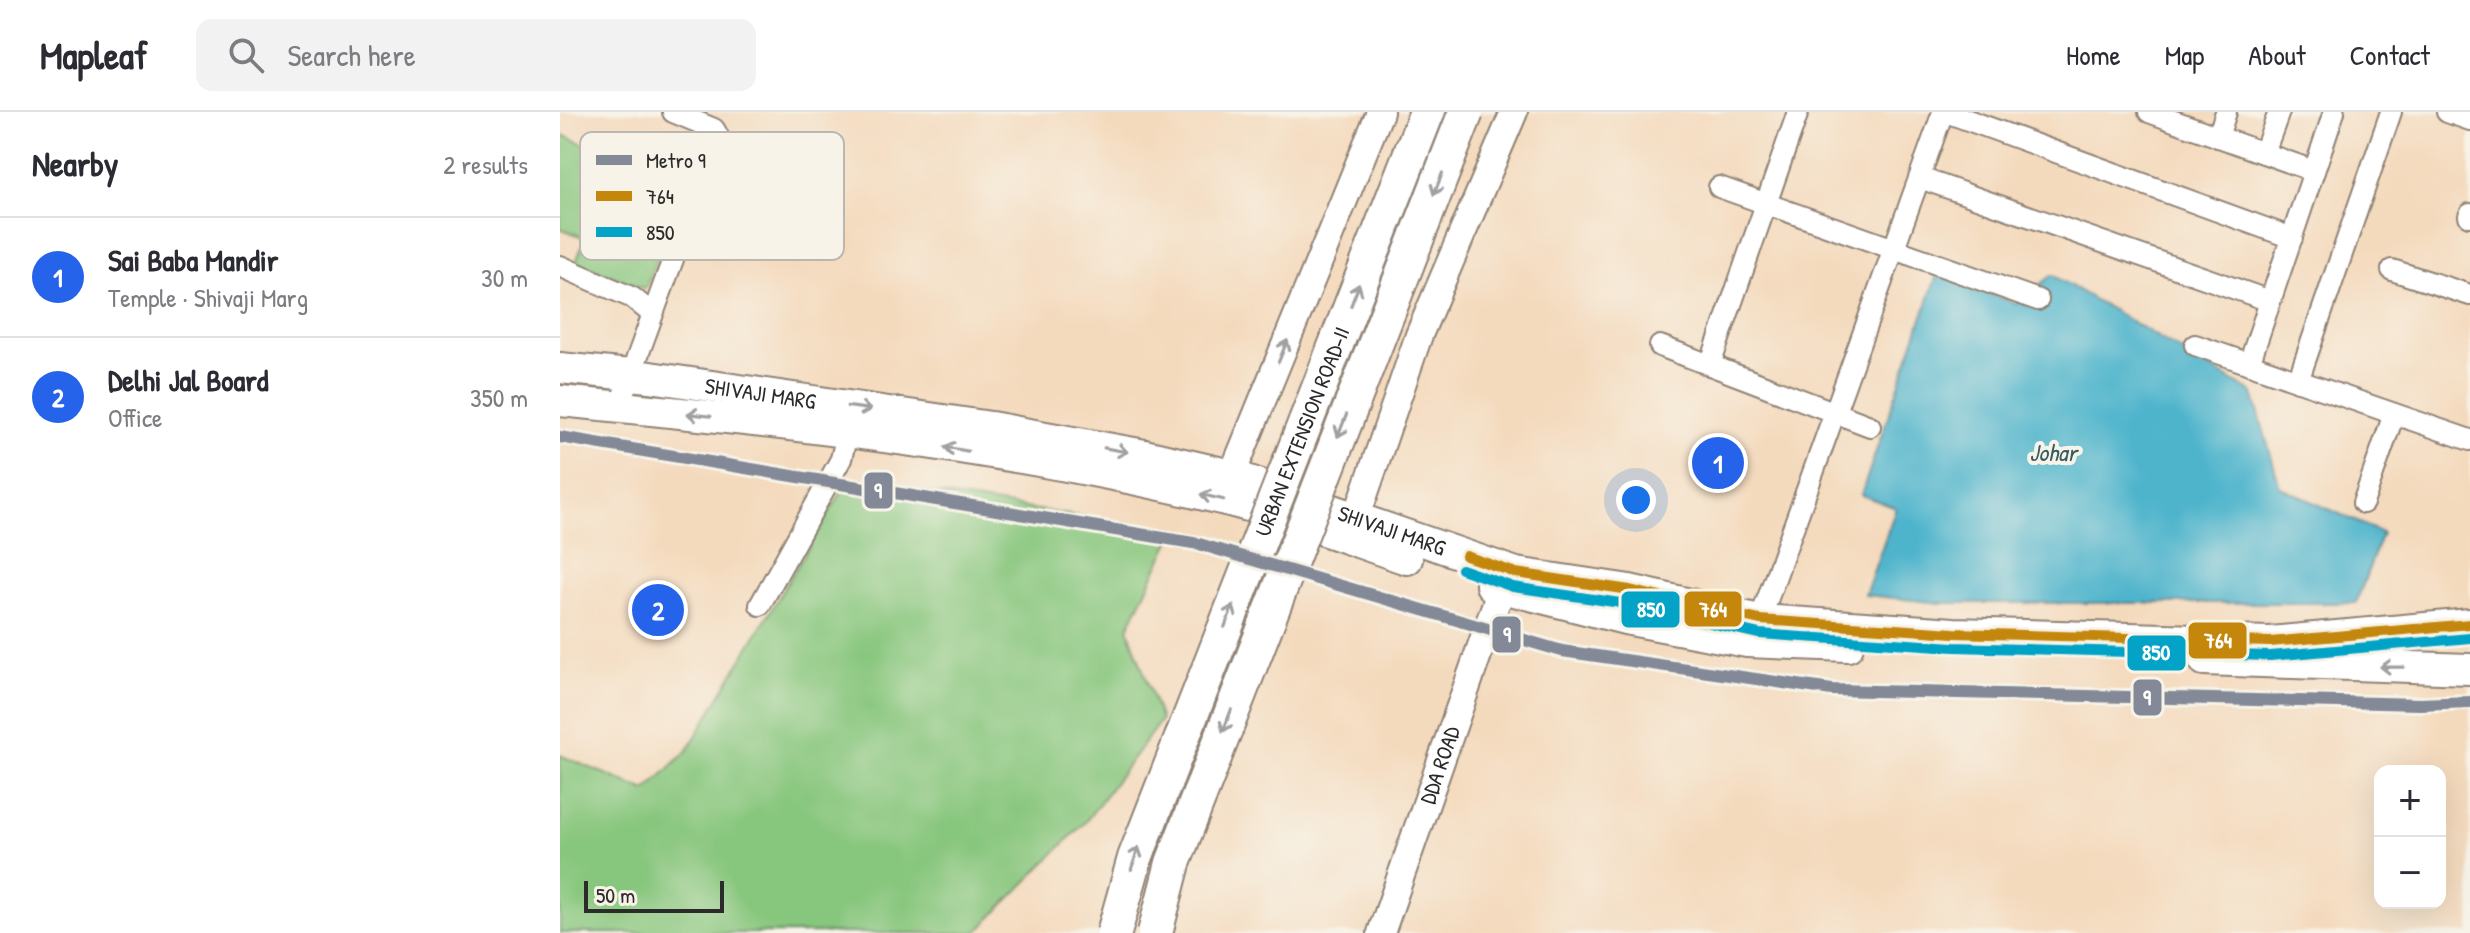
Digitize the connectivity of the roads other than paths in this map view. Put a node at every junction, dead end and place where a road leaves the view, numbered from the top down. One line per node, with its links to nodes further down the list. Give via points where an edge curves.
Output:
1 (673, 112): 15 (street)
2 (1380, 112): 45 (street, one-way to 2)
3 (1427, 112): 53 (highway, URBAN EXTENSION ROAD-II, one-way to 3, bridge, via 1135,858)
4 (1466, 112): 54 (highway, URBAN EXTENSION ROAD-II, one-way to 54, bridge, via 1173,863)
5 (1514, 112): 47 (street, via 1419,335)
6 (1798, 112): 21 (street)
7 (1944, 112): 19 (street); 22 (street)
8 (2226, 112): 16 (street)
9 (2279, 112): 17 (street)
10 (2334, 112): 18 (street)
11 (2391, 112): 37 (street)
12 (2447, 112): 14 (street)
13 (2162, 114): 16 (street)
14 (2470, 120)
15 (716, 132)
16 (2218, 137): 17 (street)
17 (2264, 153): 18 (street)
18 (2314, 171): 22 (street)
19 (1920, 178): 23 (street); 29 (street)
20 (1719, 187): 21 (street)
21 (1767, 204): 23 (street); 34 (street)
22 (2292, 238): 29 (street)
23 (1894, 249): 28 (street); 40 (street)
24 (671, 260): 30 (street)
25 (560, 266): 30 (street, via 633,298)
26 (2392, 270): 27 (street)
27 (2470, 295)
28 (2038, 300)
29 (2270, 301): 33 (street)
30 (651, 313): 36 (street)
31 (2195, 345): 33 (street)
32 (1660, 346): 34 (street)
33 (2249, 364): 37 (street)
34 (1710, 365): 40 (street)
35 (560, 368): 36 (main road, SHIVAJI MARG)
36 (629, 374): 39 (street); 45 (main road, SHIVAJI MARG, one-way to 45, via 991,427)
37 (2298, 381): 41 (street)
38 (560, 401): 39 (main road, SHIVAJI MARG)
39 (619, 407): 43 (main road, SHIVAJI MARG, one-way to 39)
40 (1836, 413): 42 (street); 50 (street)
41 (2394, 414): 44 (street); 46 (street)
42 (1870, 426)
43 (848, 430): 48 (main road, SHIVAJI MARG, one-way to 43, via 1220,498); 49 (street, via 841,459)
44 (2470, 440)
45 (1232, 475): 47 (main road, SHIVAJI MARG)
46 (2363, 503)
47 (1356, 519): 50 (main road, SHIVAJI MARG, via 1516,573 1630,590)
48 (1501, 594): 52 (main road, SHIVAJI MARG, one-way to 48, via 1747,642); 55 (street, DDA ROAD)
49 (760, 605)
50 (1760, 620): 51 (main road, SHIVAJI MARG, via 1954,633 2270,642)
51 (2470, 624)
52 (2470, 669)
53 (1114, 933)
54 (1155, 933)
55 (1381, 933)

